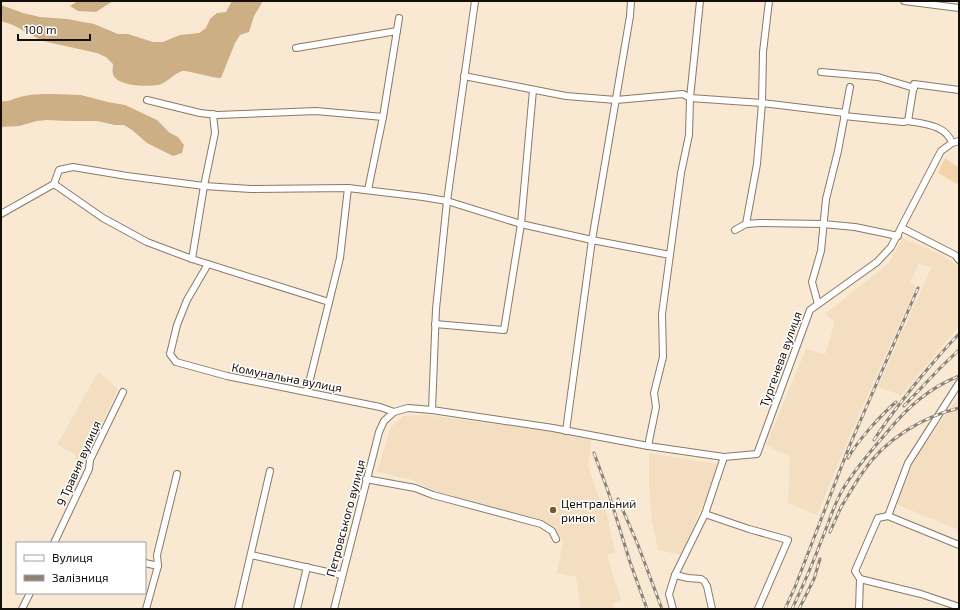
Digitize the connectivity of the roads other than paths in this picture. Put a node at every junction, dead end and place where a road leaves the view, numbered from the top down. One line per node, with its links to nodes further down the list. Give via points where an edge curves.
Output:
1 (475, 1): 12 (street)
2 (631, 1): 19 (street)
3 (700, 1): 17 (street)
4 (769, 1): 20 (street, via 763,52)
5 (904, 1): 6 (street)
6 (929, 3): 7 (street)
7 (959, 8)
8 (399, 18): 9 (street)
9 (397, 31): 10 (street); 23 (street)
10 (296, 48)
11 (821, 72): 14 (street, via 878,77)
12 (464, 76): 15 (street); 31 (street)
13 (850, 86): 22 (street)
14 (914, 88): 16 (street, via 914,84); 24 (street)
15 (533, 90): 19 (street, via 566,96); 33 (street)
16 (959, 90)
17 (690, 98): 19 (street, via 683,94); 20 (street); 40 (street, via 689,136 681,173)
18 (146, 100): 21 (street)
19 (616, 100): 39 (street)
20 (762, 103): 22 (street); 34 (street, via 757,164)
21 (213, 114): 23 (street, via 316,112); 28 (street, via 215,133)
22 (844, 115): 24 (street, via 896,122); 35 (street)
23 (383, 118): 30 (street)
24 (908, 121): 26 (street, via 940,128 950,135)
25 (959, 141): 26 (street, Тургенева вулиця)
26 (952, 143): 36 (street, Тургенева вулиця, via 941,151)
27 (54, 184): 28 (street, via 59,170 73,167); 32 (street); 41 (street, via 103,218 147,242)
28 (204, 186): 29 (street, via 251,189); 41 (street)
29 (348, 188): 30 (street); 44 (street, via 340,258)
30 (368, 190): 31 (street)
31 (447, 201): 33 (street); 46 (street)
32 (1, 214)
33 (520, 224): 39 (street); 46 (street, via 504,330)
34 (746, 224): 35 (street); 37 (street)
35 (823, 224): 38 (street, via 855,227); 45 (street, via 821,251 812,282)
36 (902, 228): 38 (street, Тургенева вулиця); 42 (street, via 955,255)
37 (735, 230)
38 (898, 236): 45 (street, Тургенева вулиця, via 877,262)
39 (592, 240): 40 (street); 52 (street)
40 (670, 255): 53 (street, via 662,314 663,357 654,393 656,407)
41 (192, 259): 43 (street)
42 (959, 260)
43 (208, 264): 44 (street); 48 (street, Комунальна вулиця, via 187,300 177,325 170,354 176,362 227,376)
44 (329, 302): 48 (street)
45 (818, 304): 54 (street, Тургенева вулиця, via 810,310 757,454)
46 (435, 324): 50 (street)
47 (959, 383): 59 (street, via 908,463)
48 (307, 391): 51 (street, Комунальна вулиця)
49 (123, 392): 61 (street, 9 Травня вулиця)
50 (432, 410): 51 (street, via 408,408); 52 (street)
51 (394, 412): 57 (street, Петровського вулиця, via 384,421 379,432)
52 (566, 431): 53 (street)
53 (648, 446): 54 (street)
54 (724, 457): 58 (street)
55 (270, 471): 63 (street)
56 (177, 474): 65 (street, via 157,555)
57 (366, 479): 60 (street, via 415,488 541,524 552,531); 67 (street, Петровського вулиця)
58 (705, 514): 68 (street); 79 (street, via 788,540)
59 (888, 516): 62 (street); 69 (street, via 878,518 855,571)
60 (556, 538)
61 (54, 542)
62 (959, 545)
63 (251, 555): 66 (street); 74 (street)
64 (146, 563): 65 (street)
65 (158, 566): 73 (street)
66 (307, 567): 67 (street); 75 (street)
67 (342, 575): 76 (street, Петровського вулиця)
68 (675, 575): 77 (street, via 669,594); 78 (street, via 704,580)
69 (860, 579): 71 (street, via 921,594); 80 (street)
70 (30, 594): 72 (street)
71 (959, 607)
72 (22, 609)
73 (146, 609)
74 (238, 609)
75 (297, 609)
76 (334, 609)
77 (673, 609)
78 (712, 609)
79 (758, 609)
80 (859, 609)

